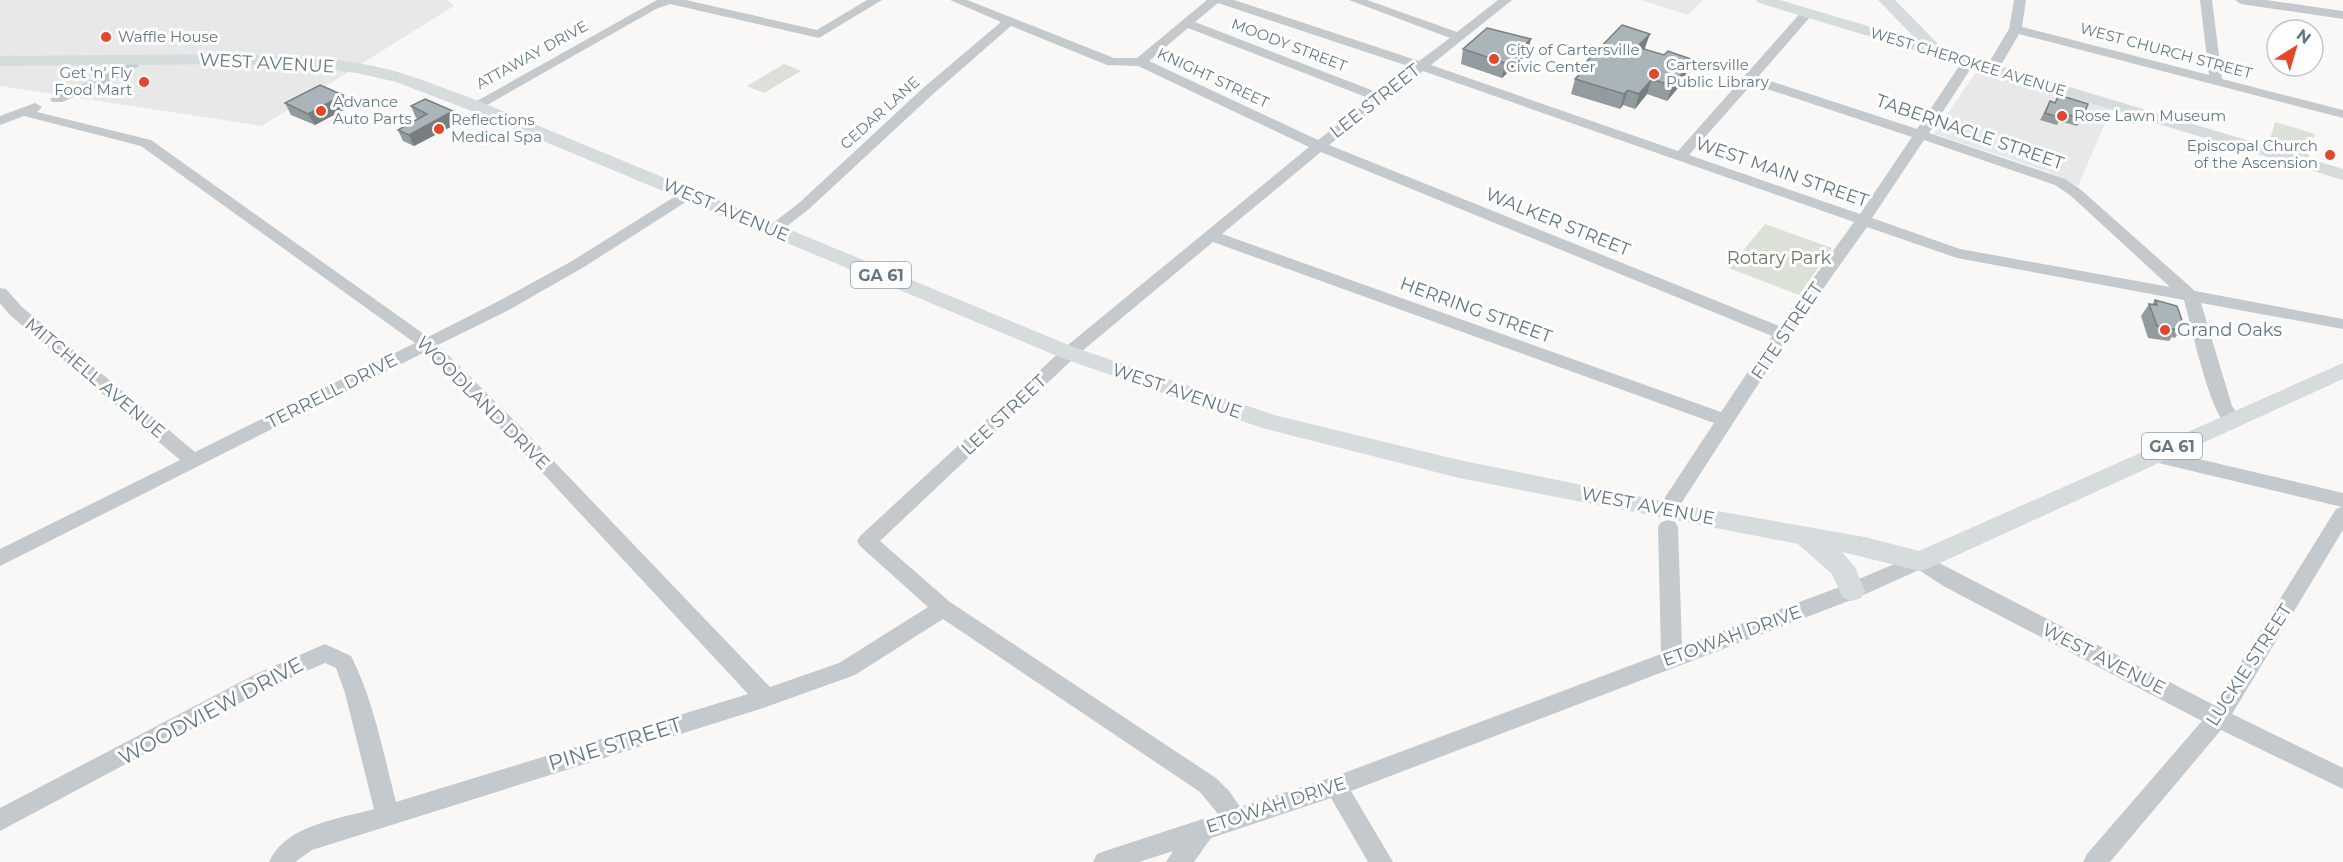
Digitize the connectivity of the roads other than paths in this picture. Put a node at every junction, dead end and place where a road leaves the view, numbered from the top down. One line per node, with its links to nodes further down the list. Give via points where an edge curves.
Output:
1 (669, 0): 2 (street, via 819,34); 13 (street, ATTAWAY DRIVE)
2 (876, 0)
3 (956, 0): 16 (street, KNIGHT STREET)
4 (1214, 0): 17 (street)
5 (1222, 0): 28 (street, WEST MAIN STREET)
6 (1355, 0): 20 (street)
7 (1764, 0): 14 (main road, WEST CHEROKEE AVENUE)
8 (1886, 0): 19 (main road)
9 (2020, 0): 18 (street)
10 (2206, 0): 32 (street)
11 (2241, 0): 15 (street)
12 (1495, 2): 20 (street, LEE STREET)
13 (646, 3): 36 (street, ATTAWAY DRIVE)
14 (1808, 13): 21 (main road, WEST CHEROKEE AVENUE); 31 (street)
15 (2343, 15)
16 (1010, 21): 26 (street, KNIGHT STREET, via 1112,62); 46 (street, CEDAR LANE)
17 (1186, 23): 26 (street); 33 (street, MOODY STREET)
18 (2015, 29): 29 (street); 32 (street, WEST CHURCH STREET)
19 (1917, 31): 21 (main road, via 1912,38); 22 (main road)
20 (1460, 37): 28 (street, LEE STREET)
21 (1901, 41): 22 (main road, WEST CHEROKEE AVENUE)
22 (1937, 52): 27 (main road, WEST CHEROKEE AVENUE)
23 (140, 59): 24 (main road, WEST AVENUE / GA 61); 30 (street); 36 (main road, WEST AVENUE / GA 61, via 262,59 338,65 401,78)
24 (100, 60): 25 (main road, WEST AVENUE / GA 61); 30 (main road, via 116,67)
25 (0, 61)
26 (1140, 62): 41 (street, KNIGHT STREET)
27 (1969, 62): 29 (main road, WEST CHEROKEE AVENUE); 40 (street, FITE STREET)
28 (1420, 66): 33 (street, LEE STREET); 42 (street, WEST MAIN STREET)
29 (1992, 69): 43 (main road, WEST CHEROKEE AVENUE)
30 (118, 73): 34 (street)
31 (1750, 79): 40 (street, TABERNACLE STREET); 42 (street)
32 (2216, 81): 38 (street, WEST CHURCH STREET)
33 (1380, 98): 41 (street, LEE STREET)
34 (57, 99)
35 (41, 105): 37 (street)
36 (475, 106): 44 (main road, WEST AVENUE / GA 61)
37 (24, 111): 39 (street); 52 (street, WOODLAND DRIVE, via 147,143)
38 (2343, 114)
39 (0, 121)
40 (1920, 134): 45 (street, FITE STREET); 49 (street, TABERNACLE STREET, via 2060,182)
41 (1319, 146): 47 (street, LEE STREET); 51 (street, WALKER STREET)
42 (1680, 157): 45 (street, WEST MAIN STREET)
43 (2343, 175)
44 (687, 195): 46 (main road, WEST AVENUE / GA 61); 52 (street, TERRELL DRIVE, via 530,292)
45 (1863, 221): 49 (street, WEST MAIN STREET, via 1972,257); 51 (street, FITE STREET)
46 (773, 230): 53 (main road, WEST AVENUE / GA 61)
47 (1212, 236): 53 (street, LEE STREET); 56 (street, HERRING STREET)
48 (0, 293): 58 (street, MITCHELL AVENUE, via 16,311)
49 (2191, 297): 50 (street, WEST MAIN STREET); 55 (street, via 2224,408)
50 (2343, 324)
51 (1782, 334): 56 (street, FITE STREET)
52 (426, 344): 58 (street, TERRELL DRIVE); 68 (street, WOODLAND DRIVE)
53 (1069, 353): 61 (main road, WEST AVENUE / GA 61, via 1270,422); 66 (street, LEE STREET, via 867,541)
54 (2343, 370): 55 (main road, ETOWAH DRIVE / GA 61)
55 (2233, 420): 57 (main road, ETOWAH DRIVE / GA 61)
56 (1727, 421): 61 (street, FITE STREET)
57 (2152, 455): 59 (street); 64 (main road, ETOWAH DRIVE / GA 61)
58 (193, 461): 63 (street, TERRELL DRIVE)
59 (2343, 500)
60 (2343, 514): 69 (street, LUCKIE STREET)
61 (1667, 519): 62 (main road, WEST AVENUE / GA 61); 67 (street)
62 (1800, 535): 64 (main road, WEST AVENUE / GA 61); 65 (main road, via 1842,566)
63 (0, 558)
64 (1920, 561): 65 (street, ETOWAH DRIVE); 69 (street, WEST AVENUE)
65 (1852, 591): 67 (street, ETOWAH DRIVE)
66 (943, 608): 68 (street, PINE STREET, via 848,669); 74 (street, LEE STREET, via 1208,785)
67 (1672, 658): 71 (street, ETOWAH DRIVE)
68 (766, 698): 72 (street, PINE STREET)
69 (2218, 718): 70 (street, WEST AVENUE); 80 (street, LUCKIE STREET)
70 (2343, 779)
71 (1336, 786): 74 (street, ETOWAH DRIVE); 79 (street)
72 (388, 817): 73 (street, WOODVIEW DRIVE, via 356,693 344,662 325,653 266,678); 76 (street, PINE STREET, via 305,842 287,853)
73 (0, 820)
74 (1234, 820): 75 (street, ETOWAH DRIVE)
75 (1203, 830): 77 (street, ETOWAH DRIVE); 78 (street)
76 (281, 862)
77 (1105, 862)
78 (1178, 862)
79 (1381, 862)
80 (2095, 862)

